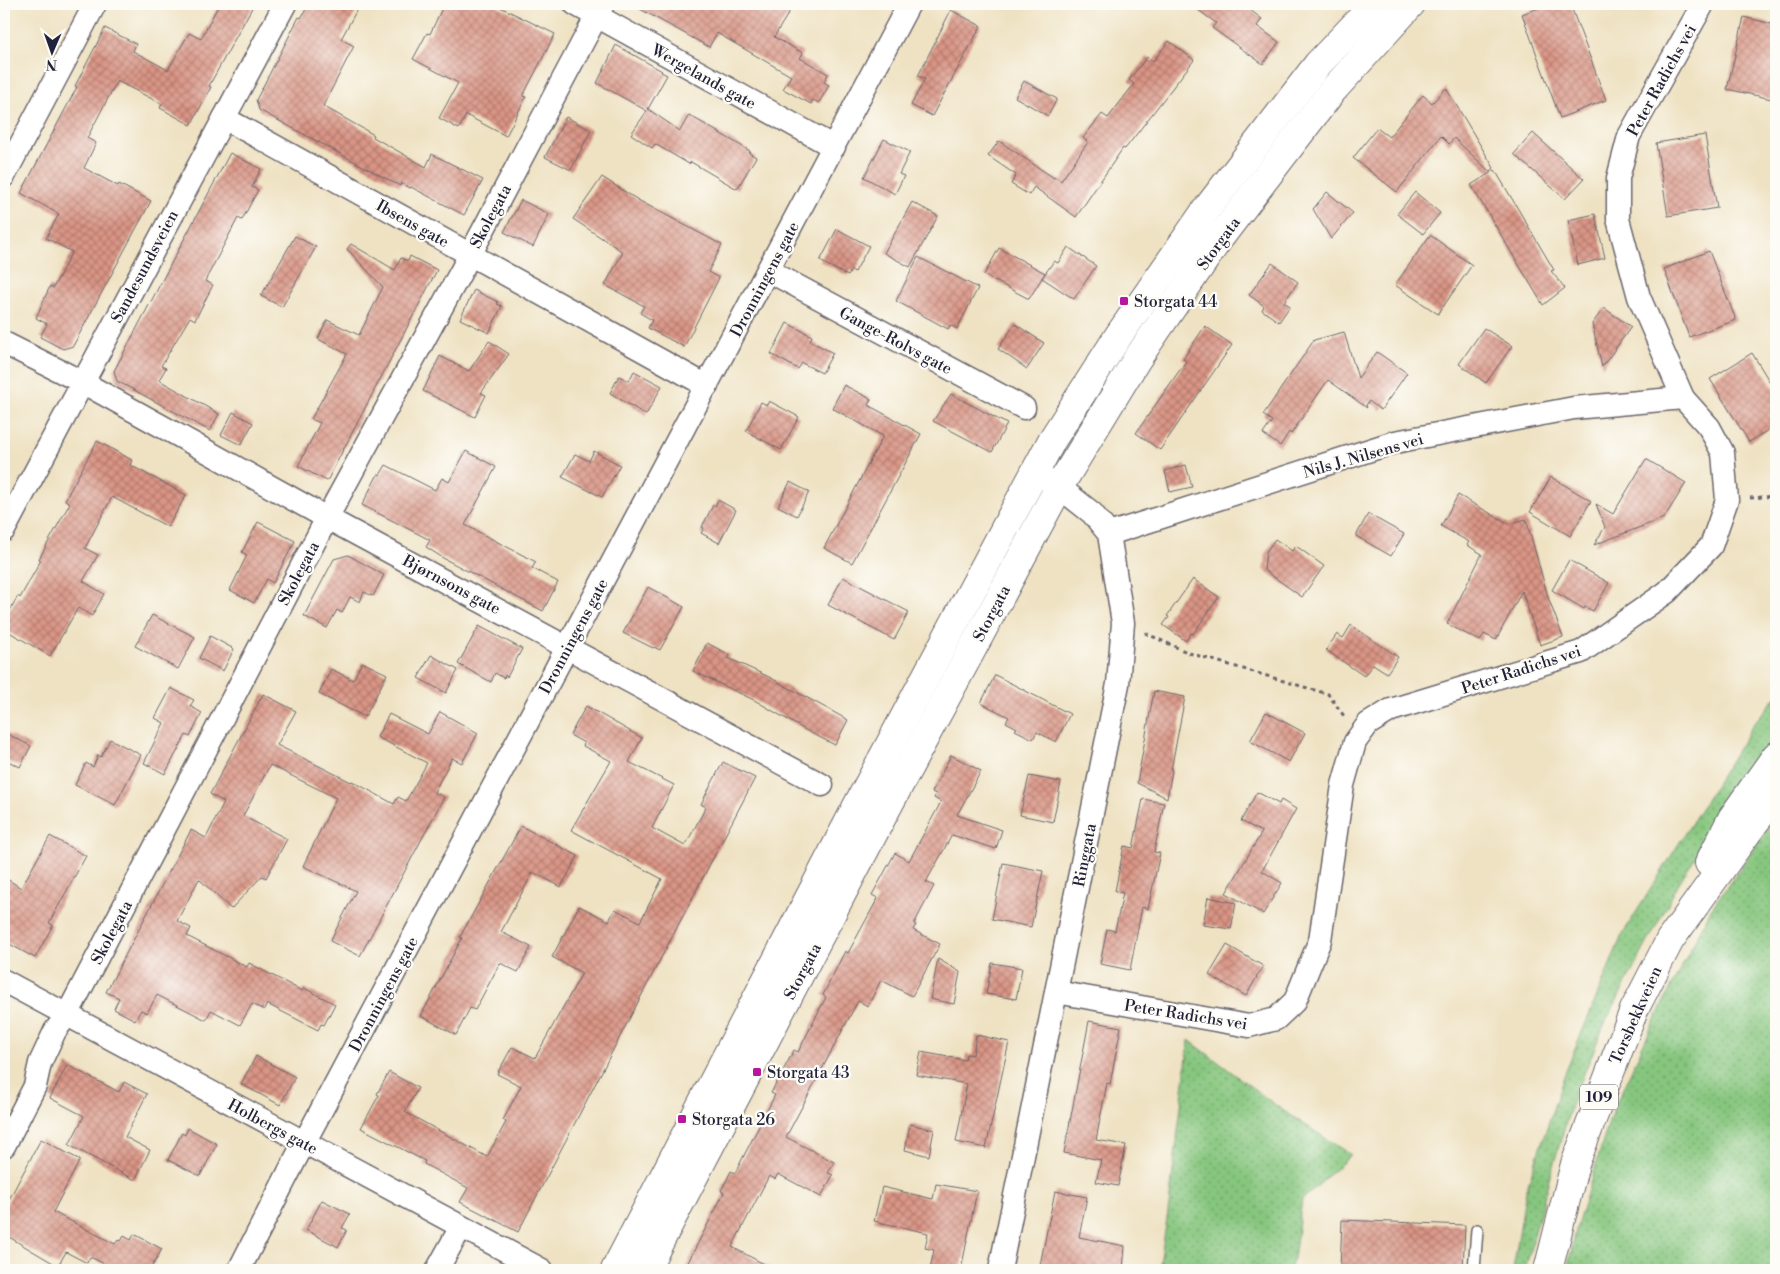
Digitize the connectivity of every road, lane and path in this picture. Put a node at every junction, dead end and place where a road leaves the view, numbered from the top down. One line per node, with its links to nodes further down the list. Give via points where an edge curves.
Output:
1 (95, 4): 11 (street)
2 (285, 4): 9 (street, Sandesundsveien)
3 (575, 4): 8 (street, Wergelands gate)
4 (909, 4): 10 (street, Dronningens gate)
5 (1375, 4): 19 (street, Storgata, via 1318,64 1206,210 1120,335)
6 (1411, 4): 20 (street, Storgata, via 1333,90 1218,240 1136,359)
7 (1704, 4): 17 (street, Peter Radichs vei, via 1629,136 1618,178 1618,219 1639,297)
8 (600, 10): 10 (street, Wergelands gate); 12 (street, Skolegata)
9 (224, 118): 12 (street, Ibsens gate); 15 (street, Sandesundsveien)
10 (834, 147): 13 (street, Dronningens gate)
11 (4, 176)
12 (470, 255): 16 (street, Ibsens gate); 21 (street, Skolegata)
13 (769, 271): 16 (street, Dronningens gate); 18 (street, Gange-Rolvs gate)
14 (4, 343): 15 (street, Bjørnsons gate)
15 (82, 382): 21 (street, Bjørnsons gate); 22 (street, Sandesundsveien)
16 (707, 386): 25 (street, Dronningens gate)
17 (1683, 398): 23 (street, Nils J. Nilsens vei, via 1574,408 1396,442); 26 (street, Peter Radichs vei, via 1709,427 1723,452 1727,500 1711,546 1705,553 1667,592 1581,652 1391,710 1368,724)
18 (1024, 408)
19 (1034, 472): 20 (street); 41 (street, Storgata)
20 (1059, 487): 23 (street, via 1092,513); 42 (street, Storgata, via 876,828)
21 (327, 518): 25 (street, Bjørnsons gate); 33 (street, Skolegata)
22 (4, 530)
23 (1110, 534): 24 (street, Ringgata)
24 (1123, 623): 26 (path, via 1189,653 1328,694 1342,712); 32 (street, Ringgata, via 1118,684)
25 (567, 646): 28 (street, Bjørnsons gate); 34 (street, Dronningens gate)
26 (1355, 742): 32 (street, Peter Radichs vei, via 1343,786 1320,940 1295,1001 1276,1019 1249,1026)
27 (1776, 756): 30 (street, Torsbekkveien / 109, via 1732,818)
28 (822, 785)
29 (1776, 796): 30 (street, Torsbekkveien / 109)
30 (1675, 934): 45 (street, Torsbekkveien / 109, via 1634,1010 1599,1099 1575,1164)
31 (4, 981): 33 (street, Holbergs gate)
32 (1056, 992): 43 (street, Ringgata)
33 (67, 1015): 34 (street, Holbergs gate); 35 (street, Skolegata, via 40,1062 35,1086)
34 (304, 1142): 36 (street, Holbergs gate); 38 (street, Dronningens gate)
35 (4, 1146)
36 (461, 1227): 39 (street); 40 (street, Holbergs gate)
37 (1477, 1230): 44 (lane)
38 (239, 1270)
39 (437, 1270)
40 (542, 1270)
41 (615, 1270)
42 (646, 1270)
43 (1000, 1270)
44 (1474, 1270)
45 (1548, 1270)

